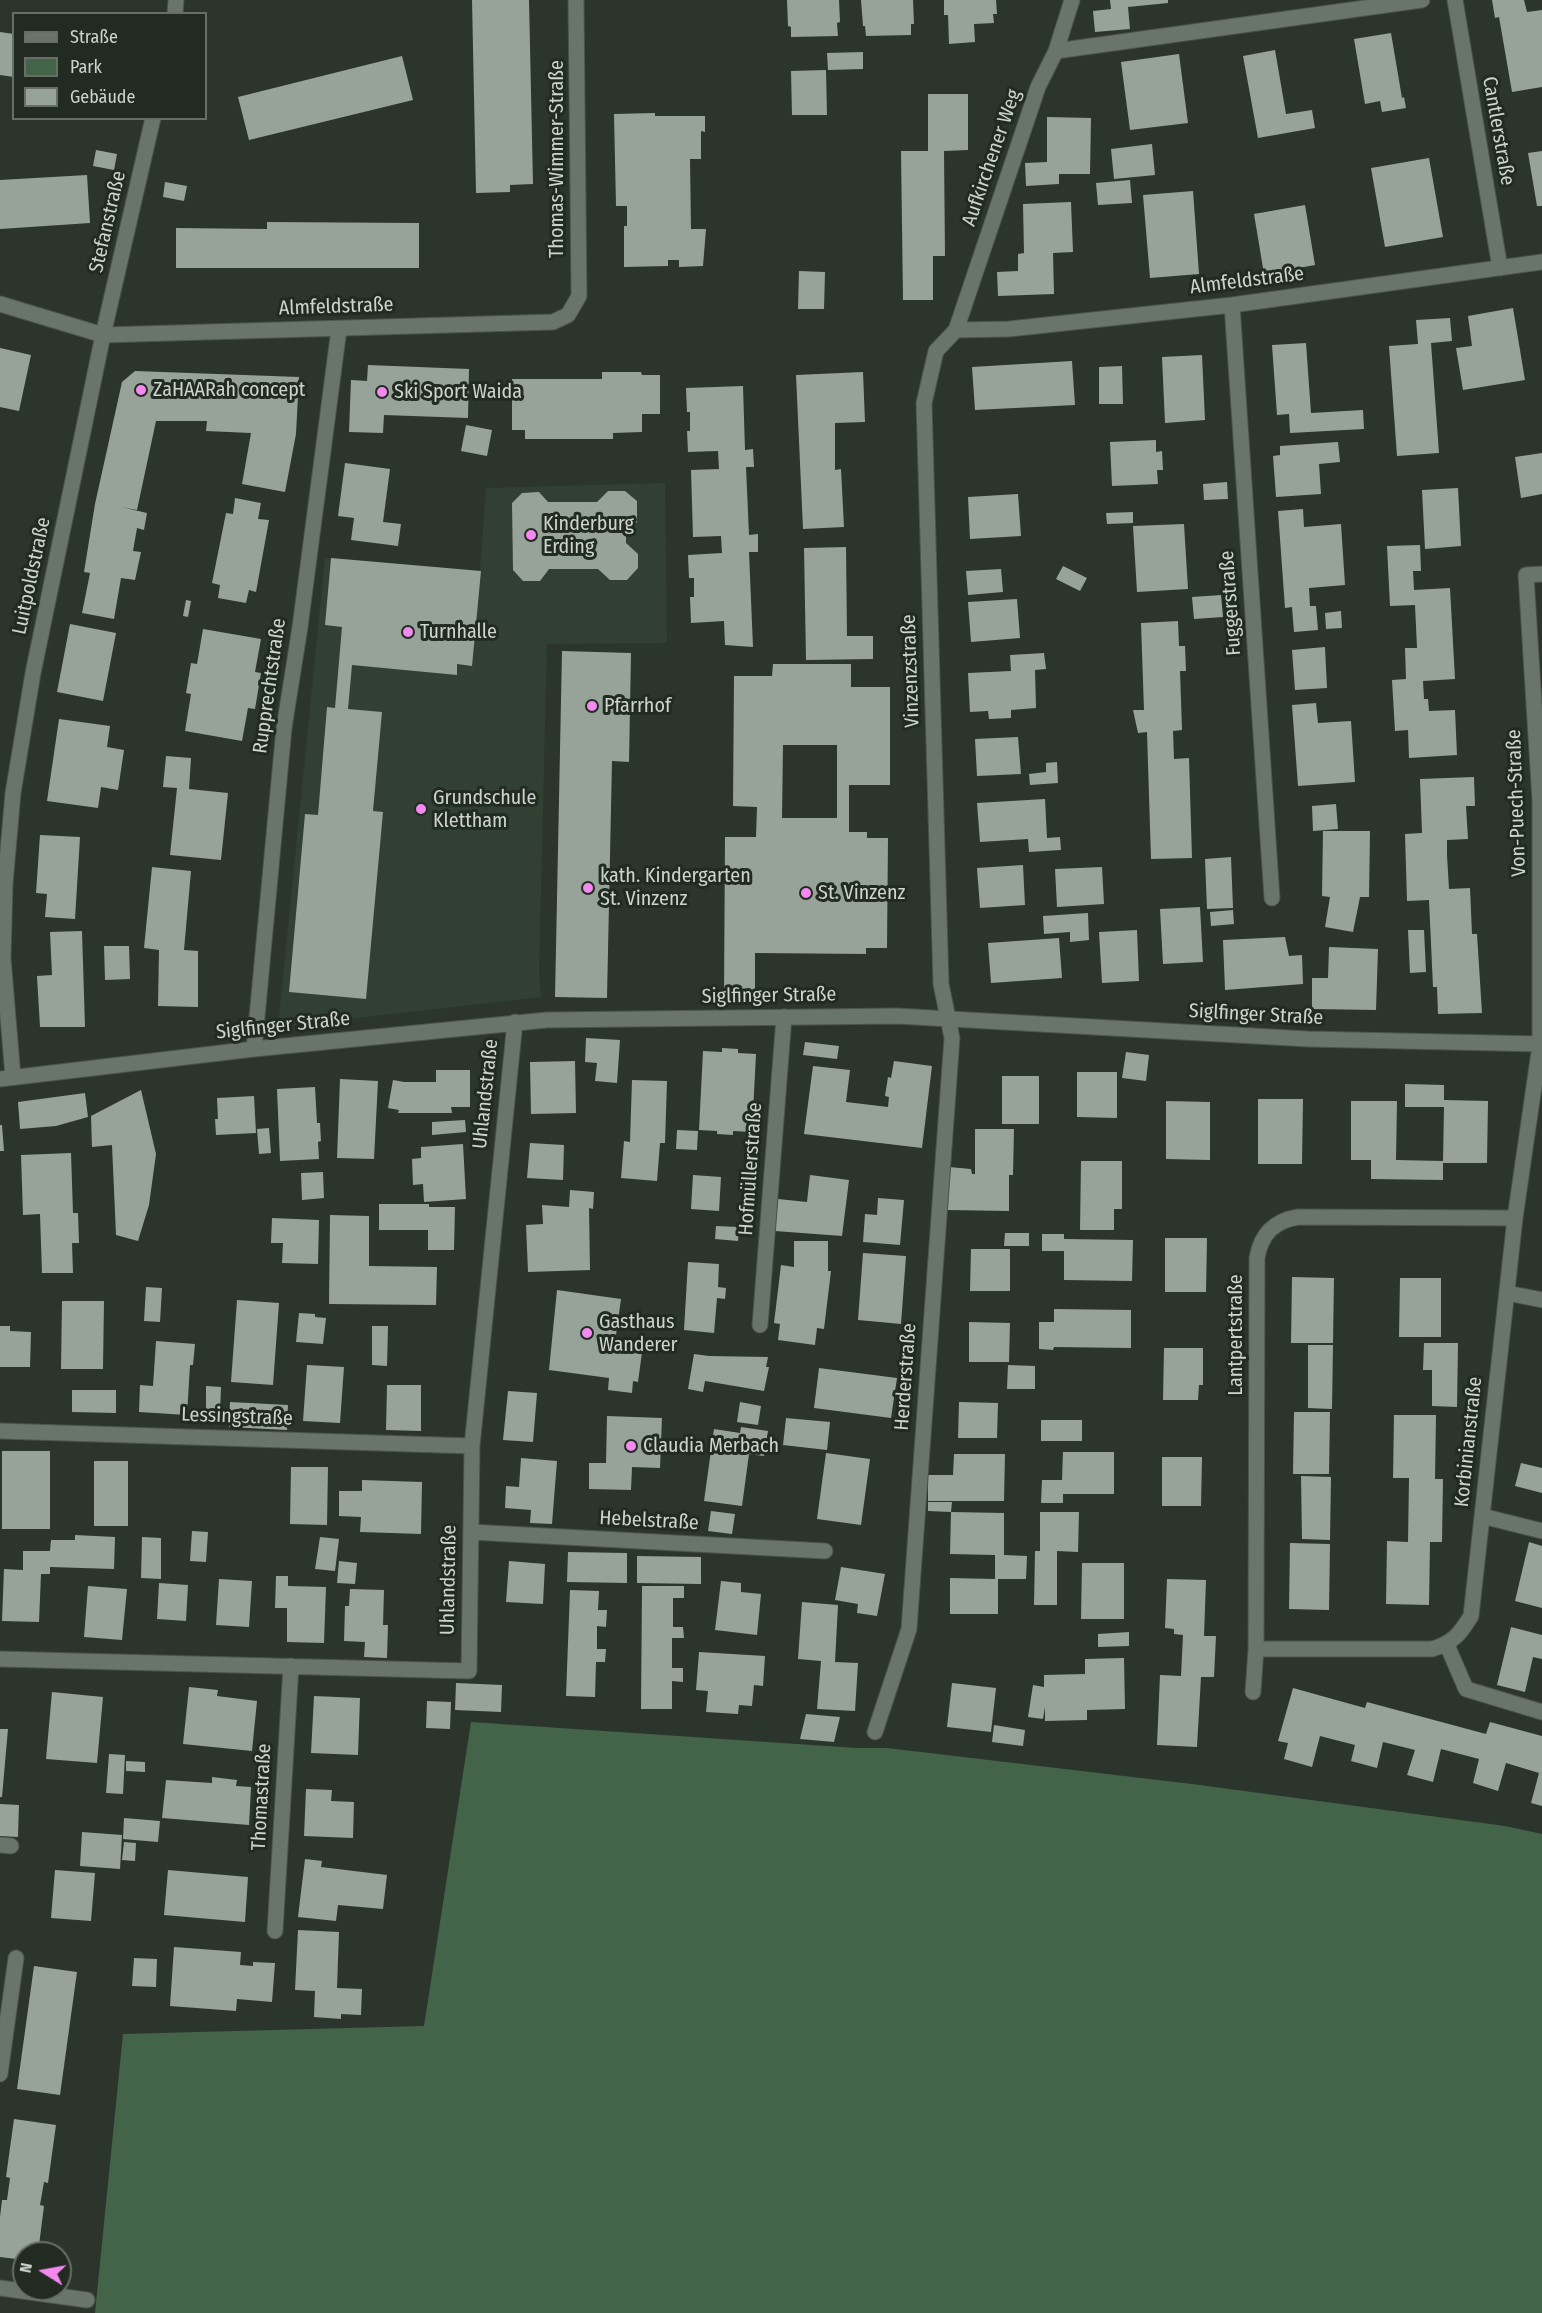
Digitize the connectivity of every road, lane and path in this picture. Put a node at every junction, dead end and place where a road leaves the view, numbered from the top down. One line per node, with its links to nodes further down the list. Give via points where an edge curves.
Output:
1 (576, 0): 11 (street, Thomas-Wimmer-Straße, via 579,296)
2 (1072, 0): 5 (street, Aufkirchener Weg)
3 (1422, 0): 5 (street)
4 (1455, 0): 8 (street, Cantlerstraße)
5 (1056, 51): 13 (street, Aufkirchener Weg, via 1038,87)
6 (153, 120): 14 (street, Stefanstraße)
7 (1542, 262): 8 (street, Almfeldstraße)
8 (1500, 268): 10 (street, Almfeldstraße)
9 (0, 304): 14 (street, Almfeldstraße)
10 (1232, 305): 13 (street, Almfeldstraße); 16 (street, Fuggerstraße)
11 (568, 315): 12 (street, Almfeldstraße, via 553,322)
12 (339, 329): 14 (street, Almfeldstraße); 22 (street, Rupprechtstraße, via 284,728)
13 (957, 330): 19 (street, Vinzenzstraße, via 936,351 924,403 941,984)
14 (103, 335): 17 (street, Luitpoldstraße, via 33,674 13,794)
15 (1542, 574): 21 (street, Von-Puech-Straße, via 1526,576 1540,801)
16 (1272, 898)
17 (2, 958): 23 (street, Luitpoldstraße)
18 (784, 1017): 19 (street, Siglfinger Straße); 20 (street, Siglfinger Straße); 27 (street, Hofmüllerstraße)
19 (948, 1019): 21 (street, Siglfinger Straße, via 1308,1039); 40 (street, Herderstraße, via 952,1038 909,1629)
20 (515, 1022): 22 (street, Siglfinger Straße); 29 (street, Uhlandstraße)
21 (1541, 1045): 24 (street, Korbinianstraße)
22 (254, 1049): 23 (street, Siglfinger Straße)
23 (7, 1078)
24 (1515, 1218): 25 (street, Korbinianstraße); 35 (street, Lantpertstraße, via 1298,1217 1280,1222 1265,1234 1257,1258)
25 (1507, 1293): 26 (street); 30 (street, Korbinianstraße)
26 (1542, 1300)
27 (760, 1325)
28 (0, 1431): 29 (street, Lessingstraße)
29 (472, 1446): 32 (street, Uhlandstraße)
30 (1482, 1516): 31 (street); 34 (street, Korbinianstraße, via 1471,1616)
31 (1542, 1531)
32 (471, 1532): 33 (street, Hebelstraße); 37 (street, Uhlandstraße, via 469,1671)
33 (825, 1551)
34 (1447, 1645): 35 (street, via 1432,1649); 39 (street, via 1466,1689)
35 (1256, 1649): 38 (street, Lantpertstraße)
36 (0, 1659): 37 (street, Uhlandstraße)
37 (291, 1666): 41 (street, Thomastraße)
38 (1253, 1692)
39 (1542, 1712)
40 (875, 1732)
41 (275, 1931)
42 (16, 1958): 43 (street)
43 (0, 2074)
44 (0, 2288): 45 (street)
45 (87, 2300)

